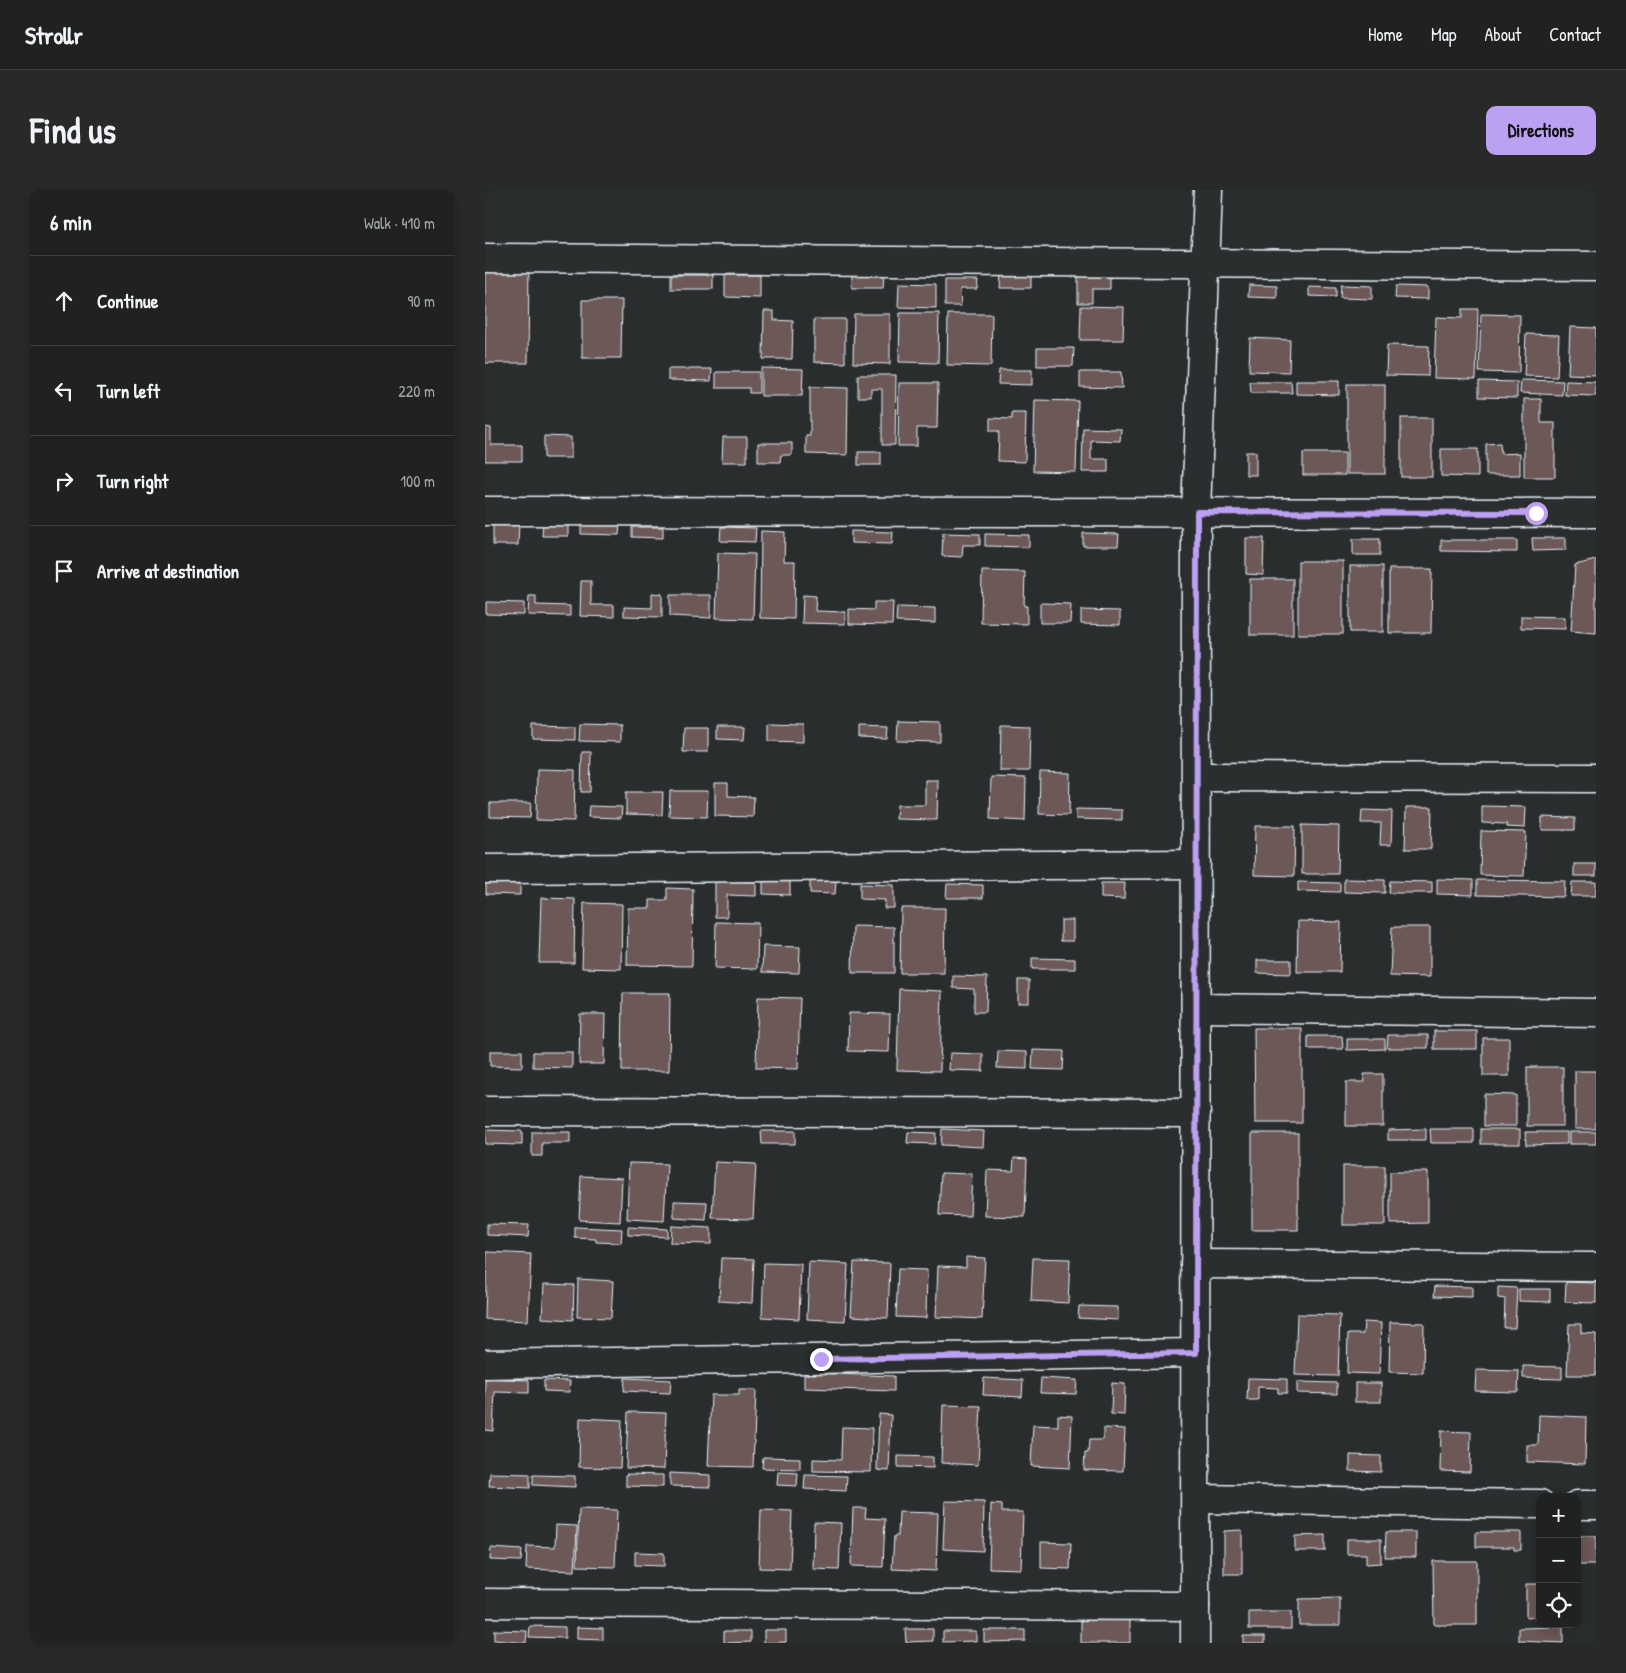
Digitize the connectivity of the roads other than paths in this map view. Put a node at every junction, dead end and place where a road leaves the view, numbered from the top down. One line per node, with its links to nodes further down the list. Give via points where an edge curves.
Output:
1 (1208, 190): 3 (street)
2 (485, 258): 3 (street)
3 (1204, 264): 4 (street); 6 (street)
4 (1596, 266)
5 (485, 511): 6 (street)
6 (1197, 512): 7 (street); 8 (street)
7 (1596, 513)
8 (1197, 777): 9 (street); 10 (street)
9 (1596, 778)
10 (1196, 864): 11 (street); 12 (street)
11 (485, 869)
12 (1196, 1008): 13 (street); 15 (street)
13 (1596, 1013)
14 (485, 1111): 15 (street)
15 (1196, 1113): 16 (street)
16 (1195, 1264): 17 (street); 18 (street)
17 (1596, 1267)
18 (1196, 1353): 19 (street); 20 (street)
19 (485, 1364)
20 (1195, 1499): 21 (street); 25 (street)
21 (1536, 1504)
22 (1581, 1505): 23 (street)
23 (1596, 1505)
24 (485, 1603): 25 (street)
25 (1195, 1606): 26 (street)
26 (1195, 1643)

